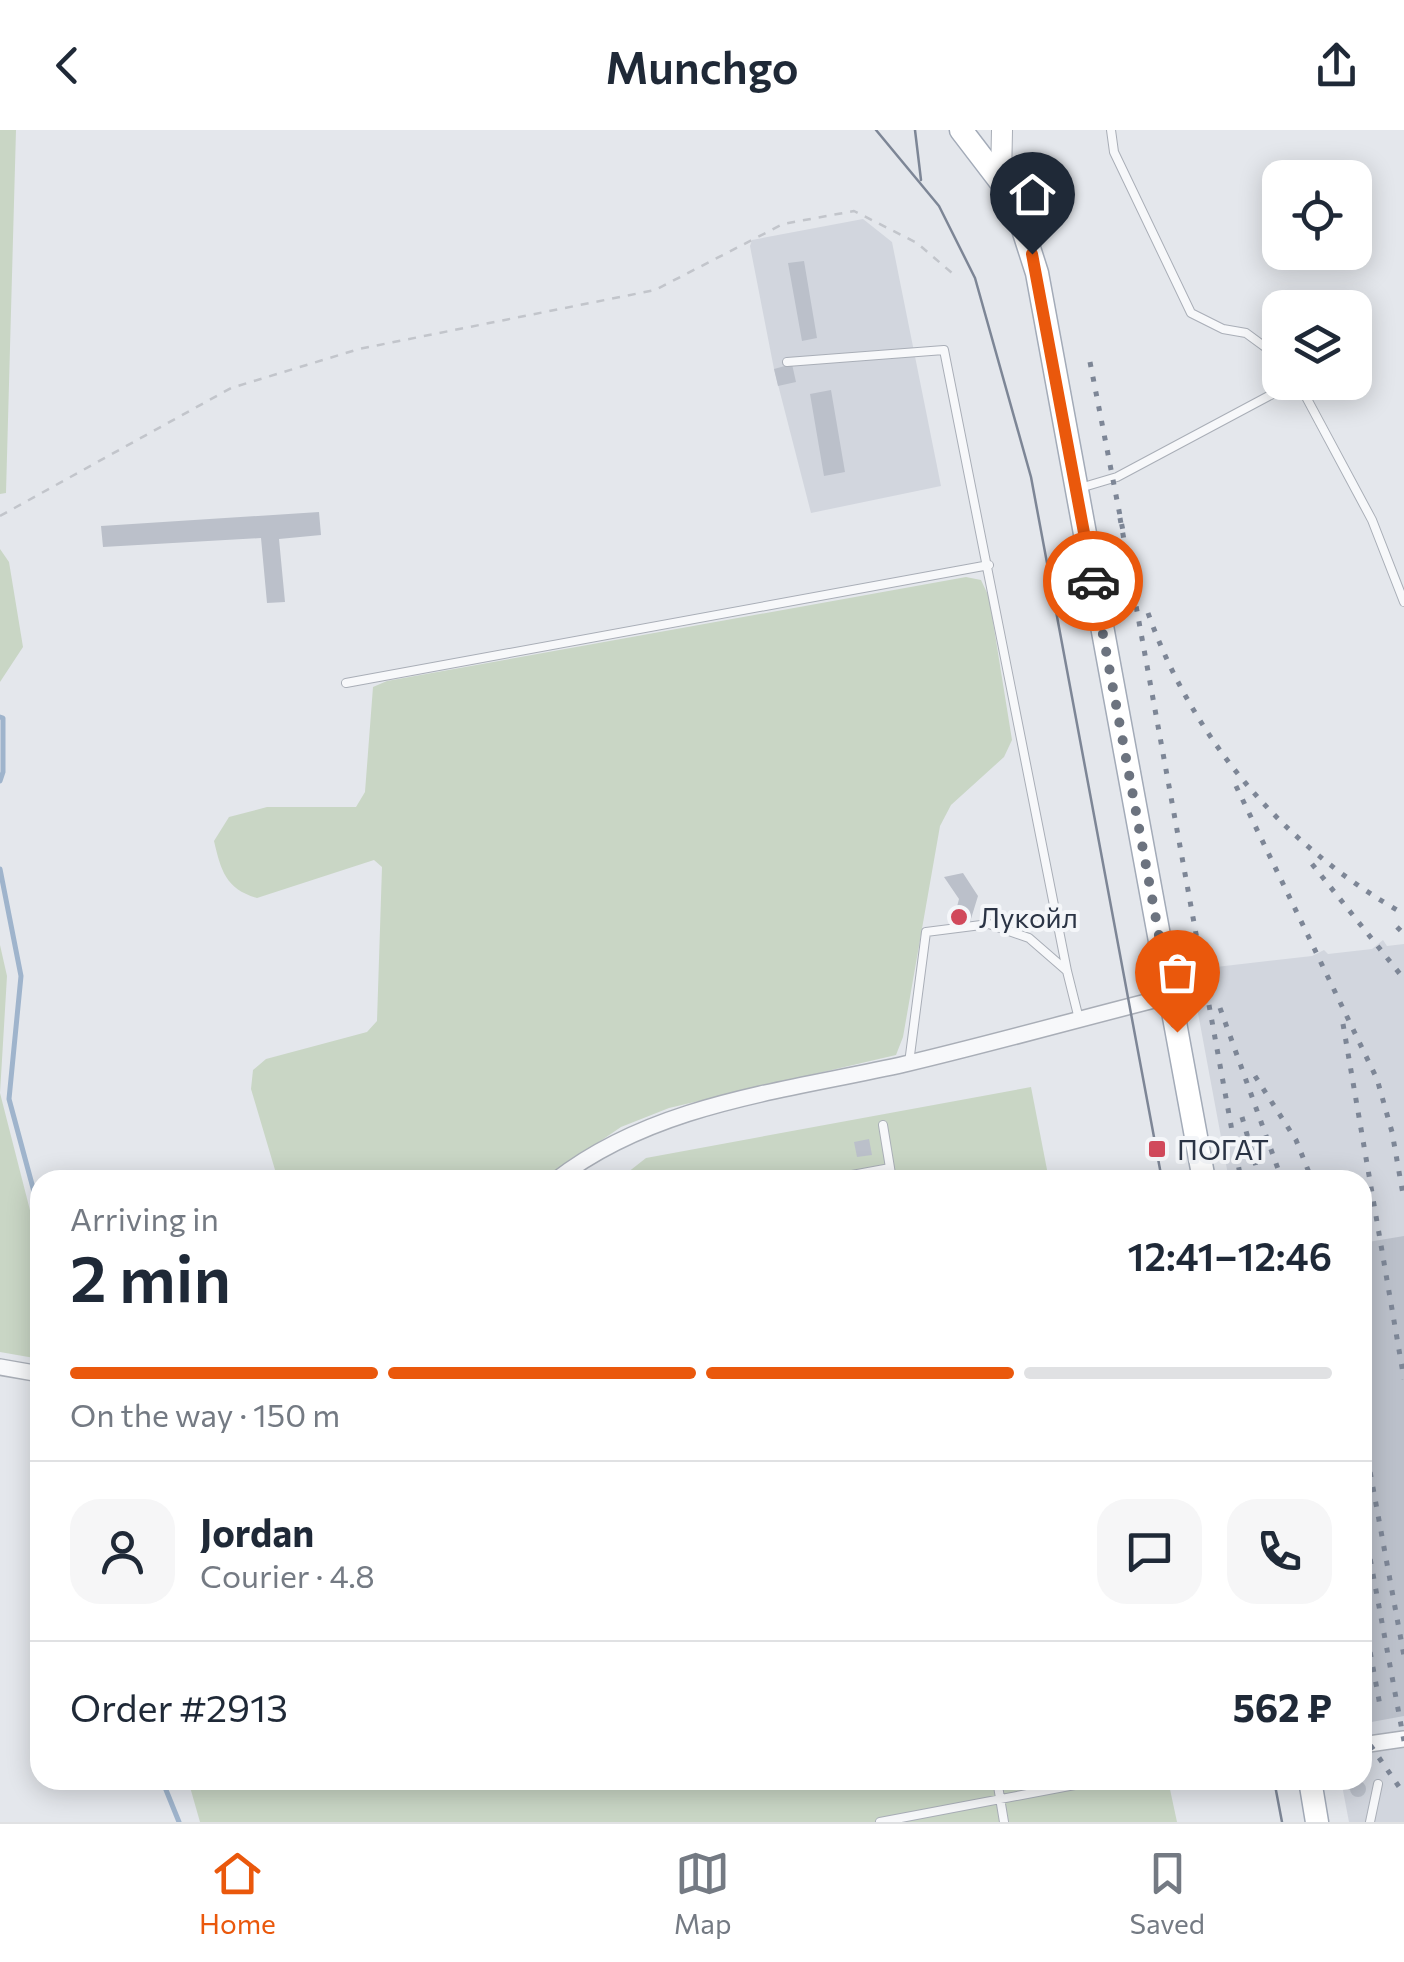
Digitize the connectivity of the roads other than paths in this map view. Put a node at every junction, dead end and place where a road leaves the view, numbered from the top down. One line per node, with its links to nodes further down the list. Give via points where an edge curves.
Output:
1 (961, 130): 4 (main road)
2 (1002, 130): 4 (main road)
3 (1112, 130): 5 (lane, via 1114,152 1191,312)
4 (1001, 180): 9 (main road, via 1037,274)
5 (1262, 345)
6 (788, 362): 10 (lane, via 944,350)
7 (1262, 400): 9 (lane, via 1117,477)
8 (1306, 400): 11 (lane, via 1372,520)
9 (1076, 489): 14 (main road)
10 (990, 565): 12 (lane); 13 (lane)
11 (1404, 602)
12 (346, 683)
13 (1067, 971): 15 (lane); 16 (lane, via 1029,938 989,924 926,932)
14 (1170, 996): 15 (street); 21 (main road)
15 (1079, 1020): 16 (street)
16 (909, 1063): 19 (street, via 669,1118)
17 (883, 1124): 18 (lane)
18 (890, 1168): 20 (lane)
19 (571, 1170)
20 (879, 1170)
21 (1202, 1170)
22 (0, 1367): 23 (street)
23 (30, 1372)
24 (1404, 1739): 25 (street)
25 (1372, 1744)
26 (1378, 1784): 34 (lane)
27 (999, 1790): 30 (lane)
28 (1046, 1790): 30 (lane)
29 (1312, 1790): 33 (main road)
30 (1000, 1798): 31 (lane); 32 (lane)
31 (880, 1822)
32 (1004, 1822)
33 (1317, 1822)
34 (1370, 1822)

